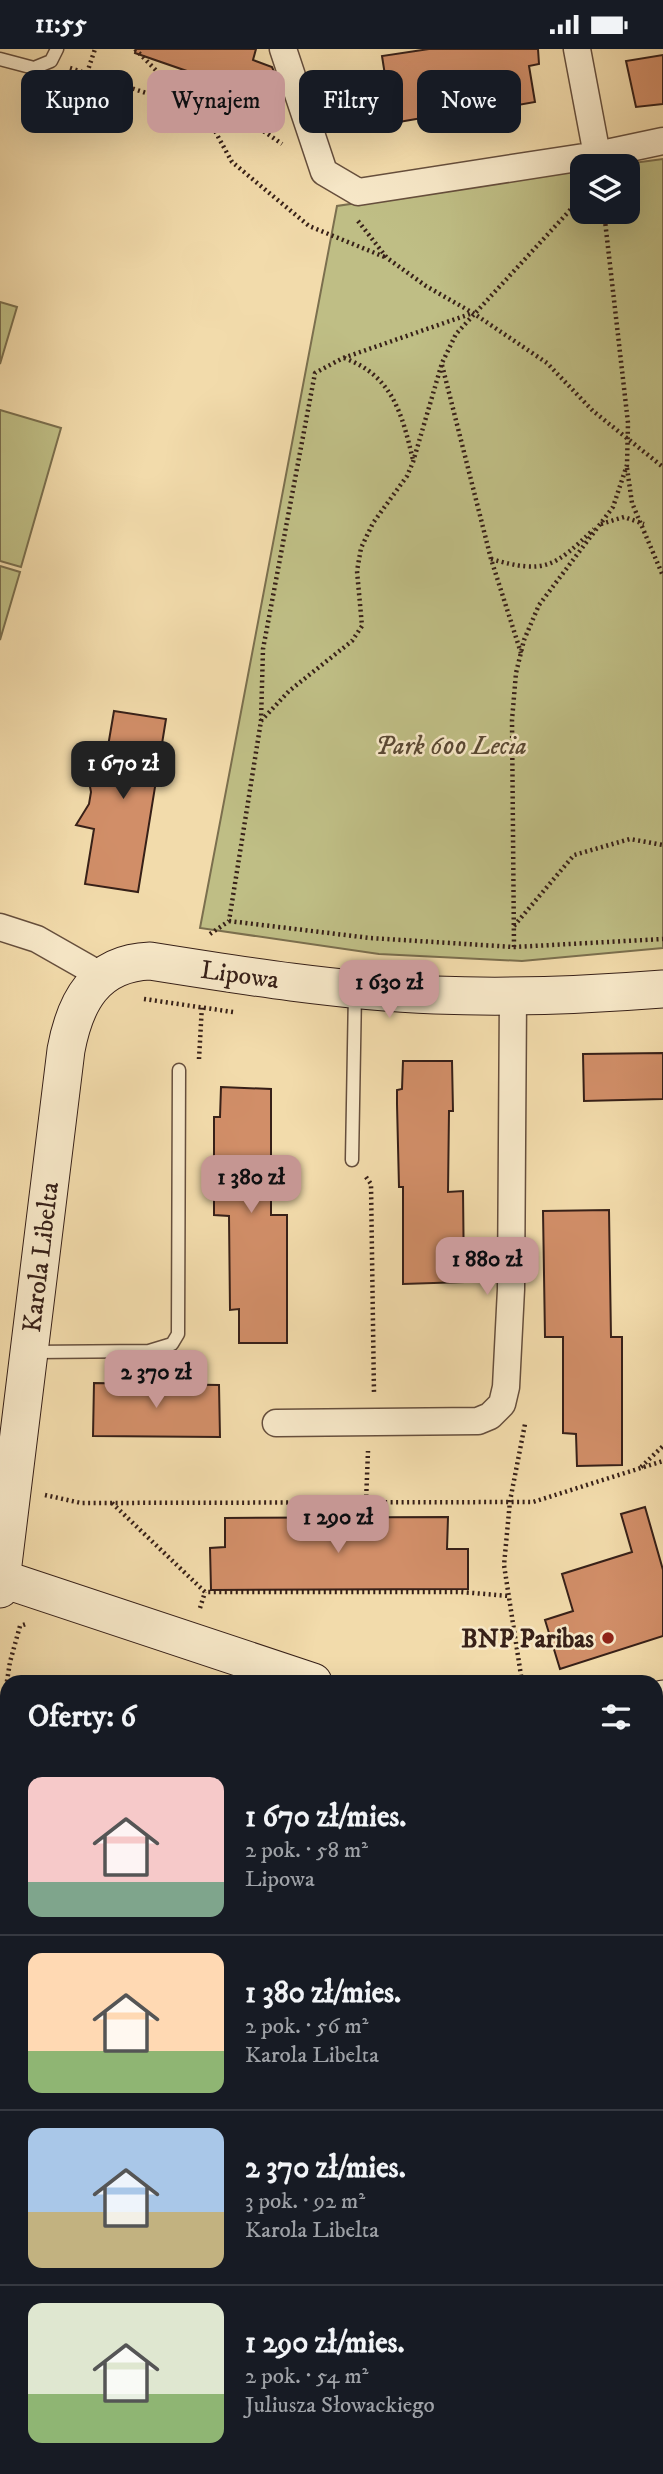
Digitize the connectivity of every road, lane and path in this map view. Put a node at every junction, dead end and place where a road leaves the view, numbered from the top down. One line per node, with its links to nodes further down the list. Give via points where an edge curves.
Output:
1 (57, 49): 7 (lane)
2 (95, 49): 9 (path)
3 (135, 49): 10 (path)
4 (282, 49): 17 (street)
5 (577, 49): 14 (street)
6 (0, 59): 7 (lane, via 34,68)
7 (51, 61): 8 (path)
8 (78, 70)
9 (88, 70)
10 (156, 70)
11 (216, 133): 20 (path, via 232,162 309,226)
12 (267, 133): 17 (path)
13 (663, 141): 15 (street)
14 (597, 154)
15 (602, 154)
16 (570, 159): 17 (street, via 358,192)
17 (324, 171): 20 (path)
18 (570, 210): 21 (path)
19 (605, 224): 24 (path)
20 (388, 258): 21 (path)
21 (473, 313): 22 (path); 23 (path); 24 (path, via 547,363 593,411)
22 (343, 358): 25 (path, via 364,366 395,401); 33 (path, via 315,373 263,649)
23 (442, 363): 25 (path); 30 (path)
24 (627, 438): 26 (path); 27 (path)
25 (413, 462): 33 (path, via 361,548 357,571 362,626 352,641 289,691)
26 (627, 465): 28 (path, via 612,507); 29 (path, via 632,503)
27 (663, 467)
28 (600, 524): 29 (path, via 624,517); 30 (path, via 562,559 544,567 517,567); 32 (path, via 539,605)
29 (644, 524): 31 (path)
30 (491, 559): 32 (path)
31 (663, 576)
32 (521, 654): 37 (path, via 512,720)
33 (261, 721): 35 (path)
34 (663, 845): 37 (path, via 630,839 574,855)
35 (229, 921): 39 (path); 40 (path, via 209,936)
36 (0, 927): 41 (street, via 37,939)
37 (514, 927): 39 (path)
38 (663, 939): 39 (path)
39 (514, 947)
40 (205, 970): 41 (street, Lipowa, via 140,961); 42 (street, Lipowa); 45 (path, via 199,1072)
41 (102, 977): 47 (street, Karola Libelta, via 81,1000 71,1022)
42 (355, 988): 44 (street, Lipowa); 46 (lane)
43 (663, 989): 44 (street, Lipowa)
44 (513, 996): 48 (street, via 511,1289)
45 (178, 1070): 47 (lane, via 178,1333 172,1343 149,1351)
46 (352, 1160): 49 (path, via 371,1184)
47 (29, 1352): 54 (street, Karola Libelta)
48 (502, 1404): 49 (street, via 478,1421); 55 (path, via 527,1411)
49 (374, 1422): 50 (street); 56 (path)
50 (276, 1423)
51 (663, 1446): 53 (path)
52 (663, 1461): 53 (path)
53 (640, 1468): 55 (path, via 533,1502)
54 (13, 1484): 57 (path, via 82,1503); 58 (street, Karola Libelta)
55 (510, 1501): 56 (path); 59 (path, via 503,1565)
56 (366, 1502): 57 (path)
57 (113, 1503): 59 (path, via 205,1592)
58 (1, 1582): 62 (street)
59 (509, 1596): 63 (path)
60 (31, 1621): 61 (path, via 20,1626)
61 (8, 1675)
62 (291, 1675)
63 (521, 1675)

